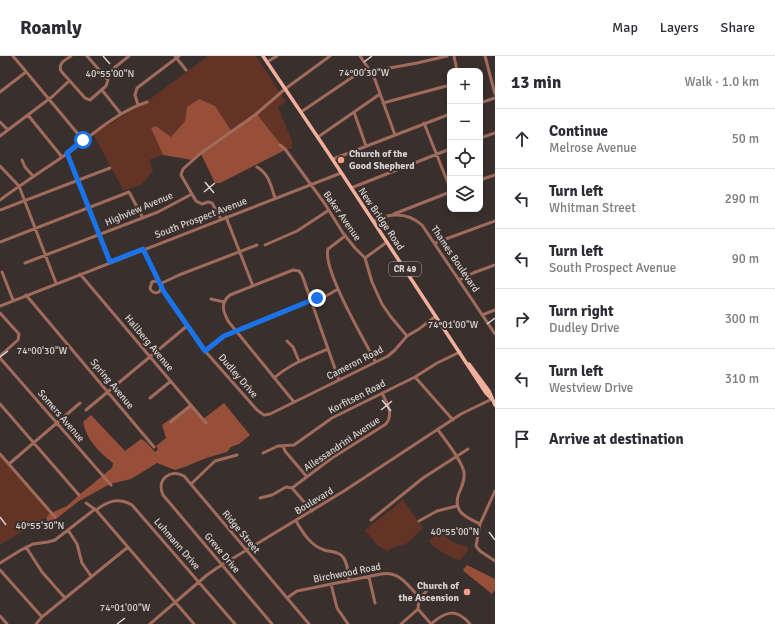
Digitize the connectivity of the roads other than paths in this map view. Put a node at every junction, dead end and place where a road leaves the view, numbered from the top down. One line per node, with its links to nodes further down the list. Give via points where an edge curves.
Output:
1 (12, 56): 18 (street)
2 (71, 56): 21 (street, via 61,63 60,67)
3 (86, 56): 20 (street)
4 (129, 56): 20 (street)
5 (263, 56): 15 (main road, New Bridge Road / CR 49)
6 (276, 56): 15 (street)
7 (330, 56): 23 (street)
8 (360, 56): 19 (street)
9 (427, 56): 14 (street)
10 (447, 56): 14 (street)
11 (454, 56): 16 (street)
12 (485, 56): 27 (street)
13 (177, 57): 17 (street); 33 (street, via 137,88 135,95)
14 (428, 61): 19 (street)
15 (267, 62): 23 (main road, New Bridge Road / CR 49)
16 (456, 68)
17 (186, 70)
18 (26, 72): 25 (street); 29 (street)
19 (370, 72): 26 (street); 34 (street, via 353,76)
20 (104, 76): 24 (street, via 108,82)
21 (69, 81): 24 (street, via 88,100); 29 (street)
22 (447, 86): 32 (street)
23 (285, 89): 34 (main road, New Bridge Road / CR 49); 69 (street, via 183,169 181,175)
24 (102, 90): 36 (street)
25 (0, 92)
26 (380, 94): 32 (street); 35 (street)
27 (495, 94)
28 (495, 98): 31 (street)
29 (49, 99): 37 (street); 47 (street)
30 (148, 102): 33 (street)
31 (483, 102)
32 (383, 103): 43 (street)
33 (138, 105): 36 (street)
34 (301, 112): 45 (main road, New Bridge Road / CR 49)
35 (354, 112): 45 (street); 49 (street)
36 (122, 114): 47 (street)
37 (28, 115): 41 (street); 53 (street)
38 (447, 115): 40 (street)
39 (0, 122): 41 (street)
40 (424, 123): 43 (street); 52 (street)
41 (8, 130): 44 (street)
42 (495, 132): 46 (street)
43 (395, 135): 49 (street)
44 (0, 136)
45 (318, 137): 54 (main road, New Bridge Road / CR 49)
46 (483, 137)
47 (83, 140): 51 (street)
48 (280, 145): 65 (street, Baker Avenue)
49 (366, 146): 54 (street)
50 (447, 150): 52 (street)
51 (67, 153): 53 (street); 63 (street)
52 (437, 154): 64 (street); 67 (street)
53 (62, 157): 61 (street)
54 (333, 159): 59 (main road, New Bridge Road / CR 49)
55 (22, 160): 61 (street)
56 (0, 166): 66 (street)
57 (257, 167): 70 (street, via 267,176)
58 (110, 168): 63 (street)
59 (341, 173): 65 (street, South Prospect Avenue); 67 (main road, New Bridge Road / CR 49)
60 (495, 175): 62 (street)
61 (33, 176): 66 (street)
62 (483, 179)
63 (78, 180): 72 (street); 73 (street)
64 (447, 180)
65 (311, 185): 70 (street, South Prospect Avenue); 75 (street, Baker Avenue)
66 (19, 186): 71 (street); 72 (street)
67 (351, 188): 80 (main road, New Bridge Road / CR 49)
68 (447, 193): 76 (street)
69 (192, 194): 78 (street, Highview Avenue); 79 (street, via 199,203 212,202)
70 (275, 198): 77 (street, South Prospect Avenue)
71 (0, 200)
72 (24, 201): 74 (street); 82 (street)
73 (88, 207): 78 (street, via 129,192); 82 (street); 83 (street)
74 (0, 210)
75 (329, 210): 84 (street, Baker Avenue); 89 (street, via 297,231)
76 (387, 216): 80 (street); 87 (street, Thames Boulevard, via 402,215 414,219 422,225)
77 (226, 217): 79 (street, South Prospect Avenue); 91 (street)
78 (143, 218): 83 (street, Highview Avenue)
79 (221, 219): 90 (street, South Prospect Avenue)
80 (373, 221): 86 (main road, New Bridge Road / CR 49)
81 (495, 221): 87 (street)
82 (35, 228): 85 (street); 92 (street)
83 (99, 234): 92 (street, Highview Avenue); 94 (street)
84 (345, 236): 93 (street, Baker Avenue); 103 (street, via 327,251)
85 (0, 242)
86 (388, 242): 93 (street); 113 (main road, New Bridge Road / CR 49)
87 (435, 243): 99 (street, Thames Boulevard)
88 (257, 245): 91 (street)
89 (265, 245)
90 (143, 249): 94 (street, South Prospect Avenue); 101 (street, Dudley Drive)
91 (240, 252): 101 (street); 102 (street)
92 (46, 255): 95 (street, Highview Avenue); 100 (street)
93 (365, 258): 117 (street, Baker Avenue, via 382,304)
94 (110, 262): 98 (street, South Prospect Avenue)
95 (25, 263)
96 (495, 265): 99 (street)
97 (2, 272): 106 (street)
98 (80, 274): 100 (street, South Prospect Avenue); 122 (street, Hallberg Avenue)
99 (459, 280): 112 (street, Thames Boulevard)
100 (56, 283): 104 (street, South Prospect Avenue)
101 (160, 284): 114 (street, Dudley Drive)
102 (253, 286): 107 (street, via 294,270 299,271); 108 (street, via 230,295)
103 (338, 290): 107 (street); 125 (street)
104 (26, 295): 106 (street, South Prospect Avenue); 130 (street, Spring Avenue)
105 (212, 299): 108 (street)
106 (13, 300): 109 (street, South Prospect Avenue)
107 (311, 300): 115 (street); 119 (street)
108 (224, 302): 115 (street, via 224,314)
109 (0, 306)
110 (495, 310): 112 (street)
111 (0, 313): 123 (street, via 20,337)
112 (482, 315): 116 (street, Thames Boulevard)
113 (436, 316): 117 (street, Cameron Road); 121 (main road, New Bridge Road / CR 49)
114 (187, 326): 120 (street, Dudley Drive); 122 (street)
115 (235, 331): 120 (street, via 219,339); 127 (street)
116 (495, 334)
117 (407, 336): 125 (street, Cameron Road, via 388,356)
118 (287, 341): 124 (street, via 293,346)
119 (328, 349): 124 (street); 128 (street)
120 (205, 351): 142 (street, Dudley Drive, via 257,410)
121 (460, 352): 126 (street, Korfitsen Road); 131 (main road, New Bridge Road / CR 49); 135 (main road, New Bridge Road / CR 49)
122 (150, 356): 129 (street, Hallberg Avenue); 130 (street)
123 (0, 357): 145 (street, Somers Avenue)
124 (299, 361): 127 (street)
125 (375, 361): 128 (street, Cameron Road)
126 (415, 377): 132 (street, Korfitsen Road); 143 (street)
127 (274, 378): 136 (street)
128 (339, 380): 136 (street, Cameron Road)
129 (171, 381): 134 (street); 139 (street, Hallberg Avenue)
130 (108, 391): 141 (street); 150 (street, Spring Avenue)
131 (490, 391): 133 (street); 135 (main road, New Bridge Road / CR 49)
132 (382, 393): 149 (street, Korfitsen Road, via 332,418 294,445); 157 (street, Allessandrini Avenue, via 390,410 390,419 386,424)
133 (495, 393)
134 (150, 398)
135 (492, 399): 140 (main road, New Bridge Road / CR 49); 143 (street, Boulevard)
136 (294, 402): 142 (street, Cameron Road, via 270,414)
137 (80, 403): 145 (street)
138 (0, 404): 148 (street)
139 (191, 405): 144 (street); 146 (street, Hallberg Avenue)
140 (495, 405)
141 (86, 410)
142 (264, 414)
143 (453, 420): 147 (street, Boulevard)
144 (171, 422)
145 (56, 423): 148 (street); 159 (street, Somers Avenue)
146 (206, 423)
147 (438, 430): 155 (street); 168 (street, Boulevard)
148 (33, 443): 156 (street); 163 (street)
149 (283, 446): 152 (street, Korfitsen Road); 157 (street)
150 (154, 447)
151 (468, 449): 155 (street)
152 (263, 452)
153 (0, 454): 156 (street)
154 (237, 455): 158 (street, via 216,462)
155 (456, 456): 166 (street, via 464,477); 170 (street, via 423,478)
156 (9, 464): 169 (street)
157 (307, 477): 160 (street, Allessandrini Avenue)
158 (191, 484): 161 (street, Ridge Street, via 180,474 171,474 161,482); 177 (street, Ridge Street)
159 (111, 485)
160 (292, 488): 164 (street, Allessandrini Avenue, via 286,487); 168 (street)
161 (161, 491): 180 (street, Greve Drive)
162 (495, 491): 173 (street)
163 (79, 495)
164 (260, 498)
165 (86, 503): 167 (street)
166 (457, 506): 172 (street, via 437,511); 173 (street, via 463,514)
167 (96, 509): 174 (street, Luhmann Drive); 176 (street); 185 (street, Luhmann Drive, via 116,500 132,505)
168 (312, 511): 171 (street, Boulevard)
169 (55, 517)
170 (371, 520)
171 (296, 521): 177 (street, Boulevard); 184 (street, via 314,545 342,556)
172 (419, 521)
173 (480, 524): 178 (street, via 476,546)
174 (68, 530): 175 (street, Luhmann Drive, via 52,541); 182 (street, via 78,544 82,563)
175 (26, 546): 179 (street, Luhmann Drive); 188 (street, via 42,572)
176 (128, 547): 182 (street); 191 (street)
177 (246, 550): 180 (street, Boulevard); 189 (street, Ridge Street)
178 (495, 561)
179 (0, 563)
180 (222, 565): 185 (street, Boulevard); 201 (street, Greve Drive)
181 (0, 570): 195 (street)
182 (91, 576): 188 (street)
183 (369, 577): 184 (street, Birchwood Road); 190 (street, Birchwood Road, via 395,575 403,579); 192 (street)
184 (349, 580): 186 (street, Birchwood Road)
185 (199, 582): 191 (street, Boulevard); 200 (street, Luhmann Drive)
186 (331, 584): 189 (street, Birchwood Road, via 297,591); 203 (street, via 337,608)
187 (433, 584): 190 (street)
188 (65, 598): 195 (street)
189 (287, 598): 202 (street, Ridge Street)
190 (419, 599): 193 (street)
191 (176, 602): 198 (street, Boulevard); 199 (street)
192 (375, 603)
193 (418, 609): 204 (street); 205 (street)
194 (0, 616): 196 (street)
195 (42, 617): 197 (street)
196 (7, 624)
197 (36, 624)
198 (150, 624)
199 (194, 624)
200 (235, 624)
201 (272, 624)
202 (309, 624)
203 (348, 624)
204 (401, 624)
205 (431, 624): 206 (street, via 442,615 450,613 460,615)
206 (470, 624)

